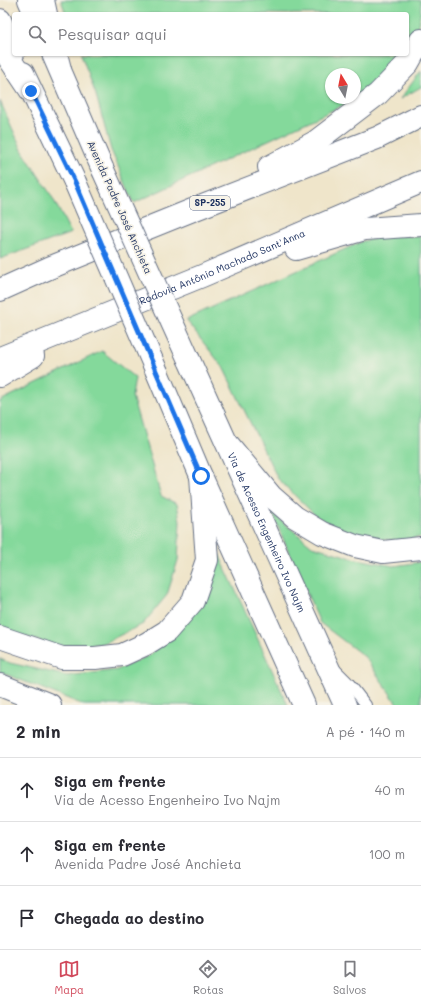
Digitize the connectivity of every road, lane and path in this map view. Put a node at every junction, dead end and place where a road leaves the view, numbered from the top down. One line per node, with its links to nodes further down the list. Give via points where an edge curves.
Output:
1 (29, 0): 3 (main road)
2 (43, 0): 4 (main road)
3 (34, 12)
4 (46, 12)
5 (0, 20): 8 (main road)
6 (421, 40): 14 (main road, via 408,63 378,94 315,142)
7 (0, 45): 11 (main road)
8 (12, 48)
9 (15, 56): 11 (main road)
10 (56, 59): 22 (main road, Avenida Padre José Anchieta, bridge)
11 (31, 91): 25 (main road, bridge, via 75,182)
12 (421, 116): 14 (main road, SP-255, via 377,138)
13 (421, 182): 17 (main road, Rodovia Antônio Machado Sant'Anna)
14 (190, 211): 16 (main road, SP-255)
15 (421, 225): 17 (main road, via 364,229)
16 (49, 268): 18 (main road); 19 (main road, SP-255)
17 (202, 276): 20 (main road, Rodovia Antônio Machado Sant'Anna)
18 (0, 282)
19 (0, 290)
20 (91, 322): 21 (main road, Rodovia Antônio Machado Sant'Anna); 23 (main road)
21 (0, 358)
22 (189, 360): 24 (main road, Via de Acesso Engenheiro Ivo Najm)
23 (0, 376)
24 (227, 443): 26 (main road, via 271,496 295,517 322,533 354,546 383,552); 28 (main road, Via de Acesso Engenheiro Ivo Najm)
25 (201, 476): 27 (main road, via 207,560 193,601 167,631 122,655 95,658 62,658); 31 (main road)
26 (421, 548)
27 (0, 637)
28 (324, 659): 32 (main road, Via de Acesso Engenheiro Ivo Najm); 33 (lane, via 349,683)
29 (0, 685): 30 (main road)
30 (50, 705)
31 (304, 705)
32 (345, 705)
33 (366, 705)

